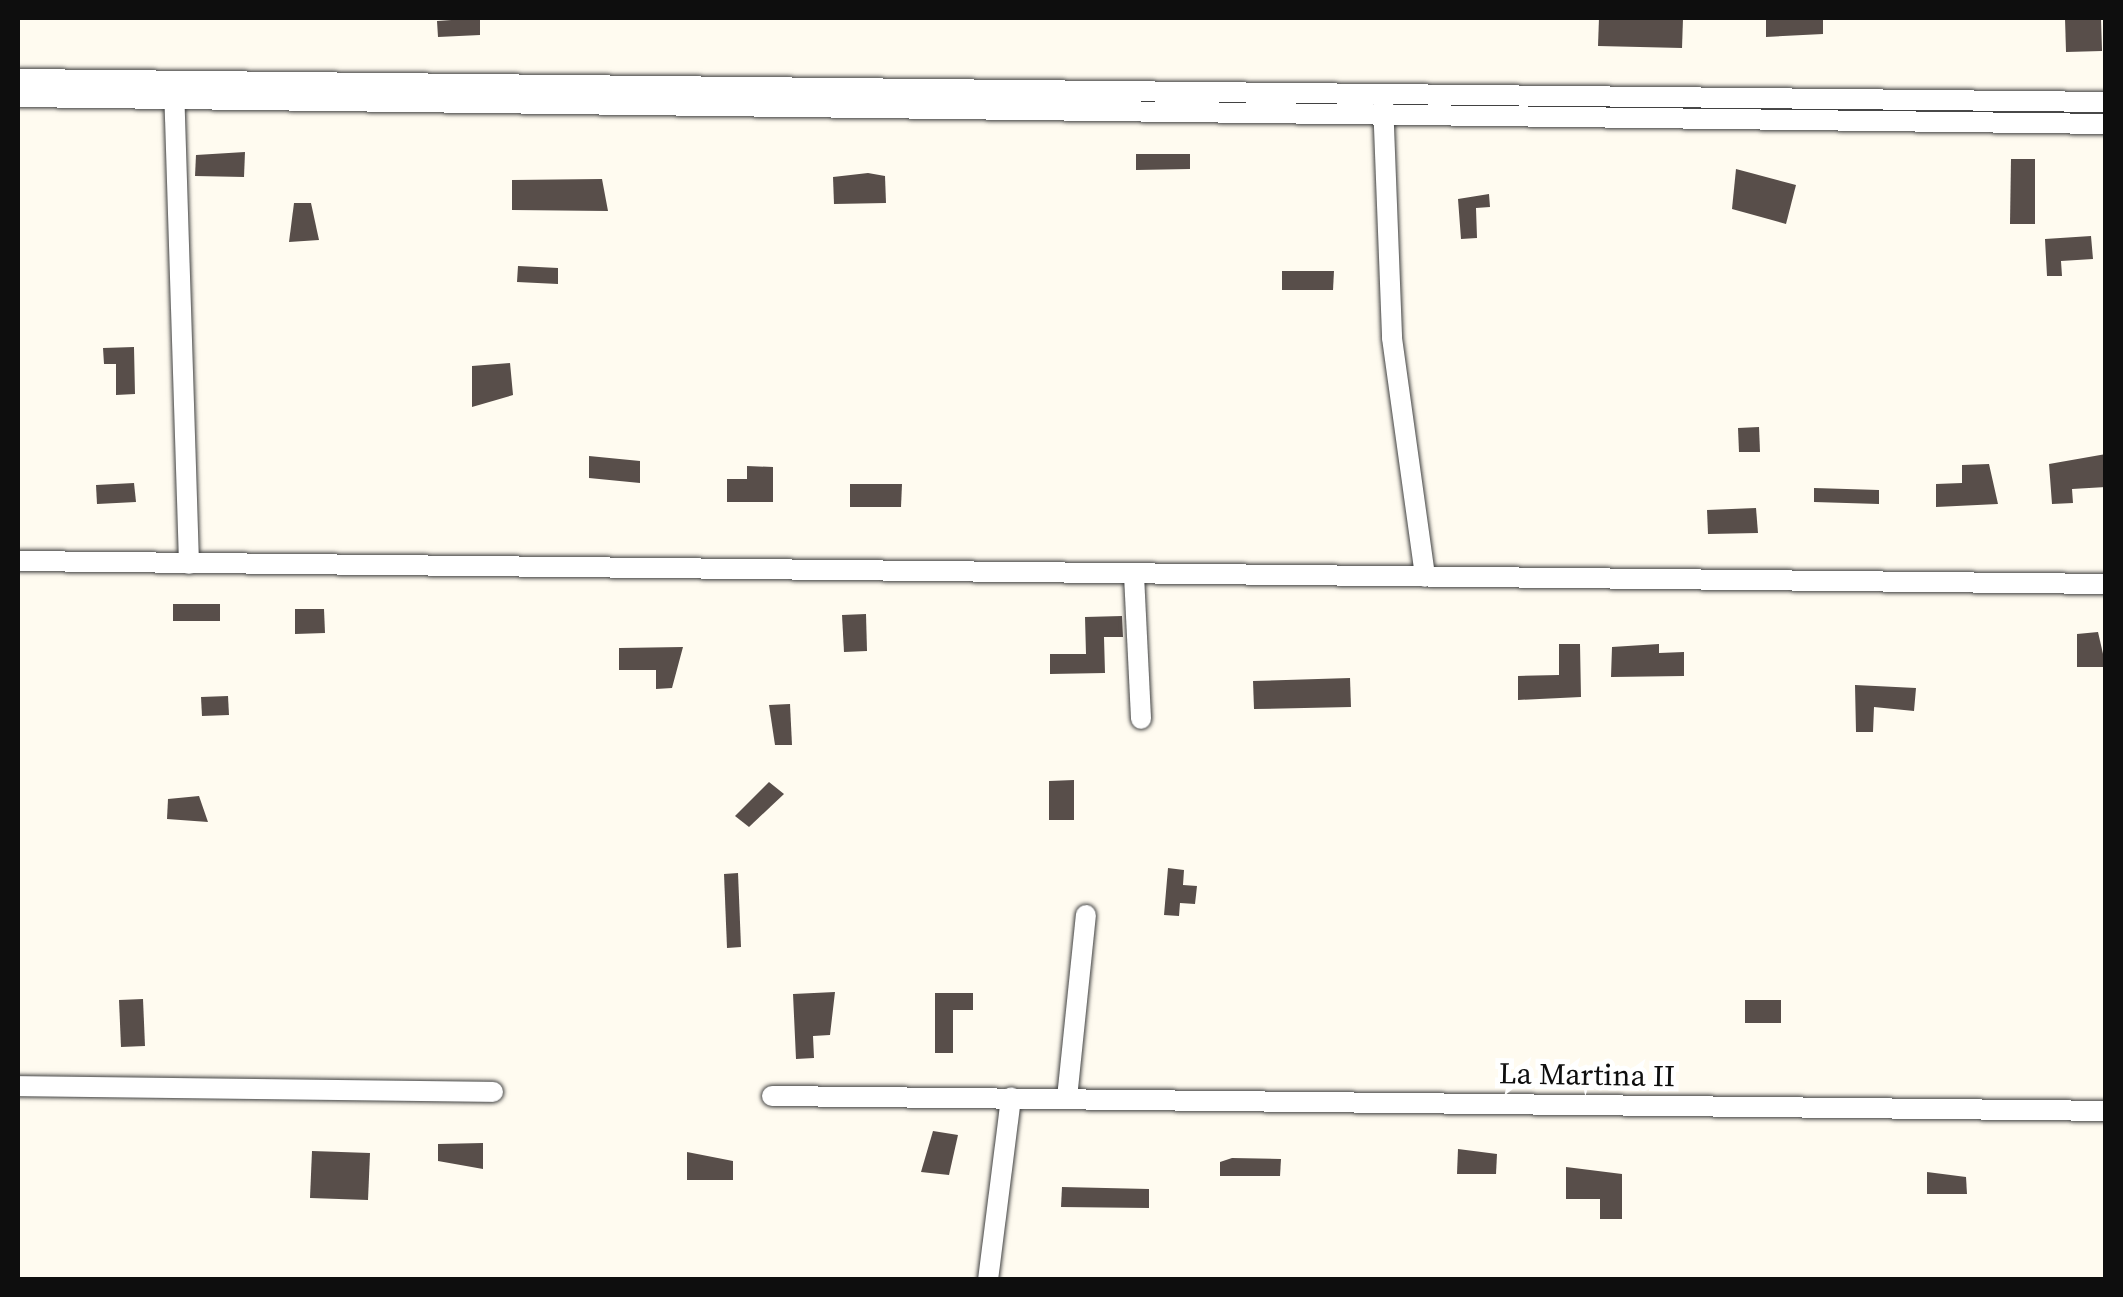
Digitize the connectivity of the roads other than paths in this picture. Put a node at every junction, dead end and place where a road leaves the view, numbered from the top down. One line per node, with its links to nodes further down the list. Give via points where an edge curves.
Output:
1 (18, 78): 2 (street)
2 (175, 89): 3 (street); 5 (street); 8 (street)
3 (18, 97)
4 (2106, 102): 5 (street)
5 (1383, 103): 6 (street); 10 (street, via 1392,338)
6 (2106, 124)
7 (18, 562): 8 (street)
8 (189, 564): 9 (street)
9 (1134, 575): 10 (street); 12 (street)
10 (1424, 577): 11 (street)
11 (2106, 584)
12 (1141, 719)
13 (1086, 914): 18 (street)
14 (18, 1086): 15 (street)
15 (493, 1092)
16 (772, 1096): 17 (street, La Martina II)
17 (1011, 1097): 18 (street, La Martina II); 20 (street)
18 (1067, 1098): 19 (street, La Martina II)
19 (2106, 1111)
20 (988, 1280)

